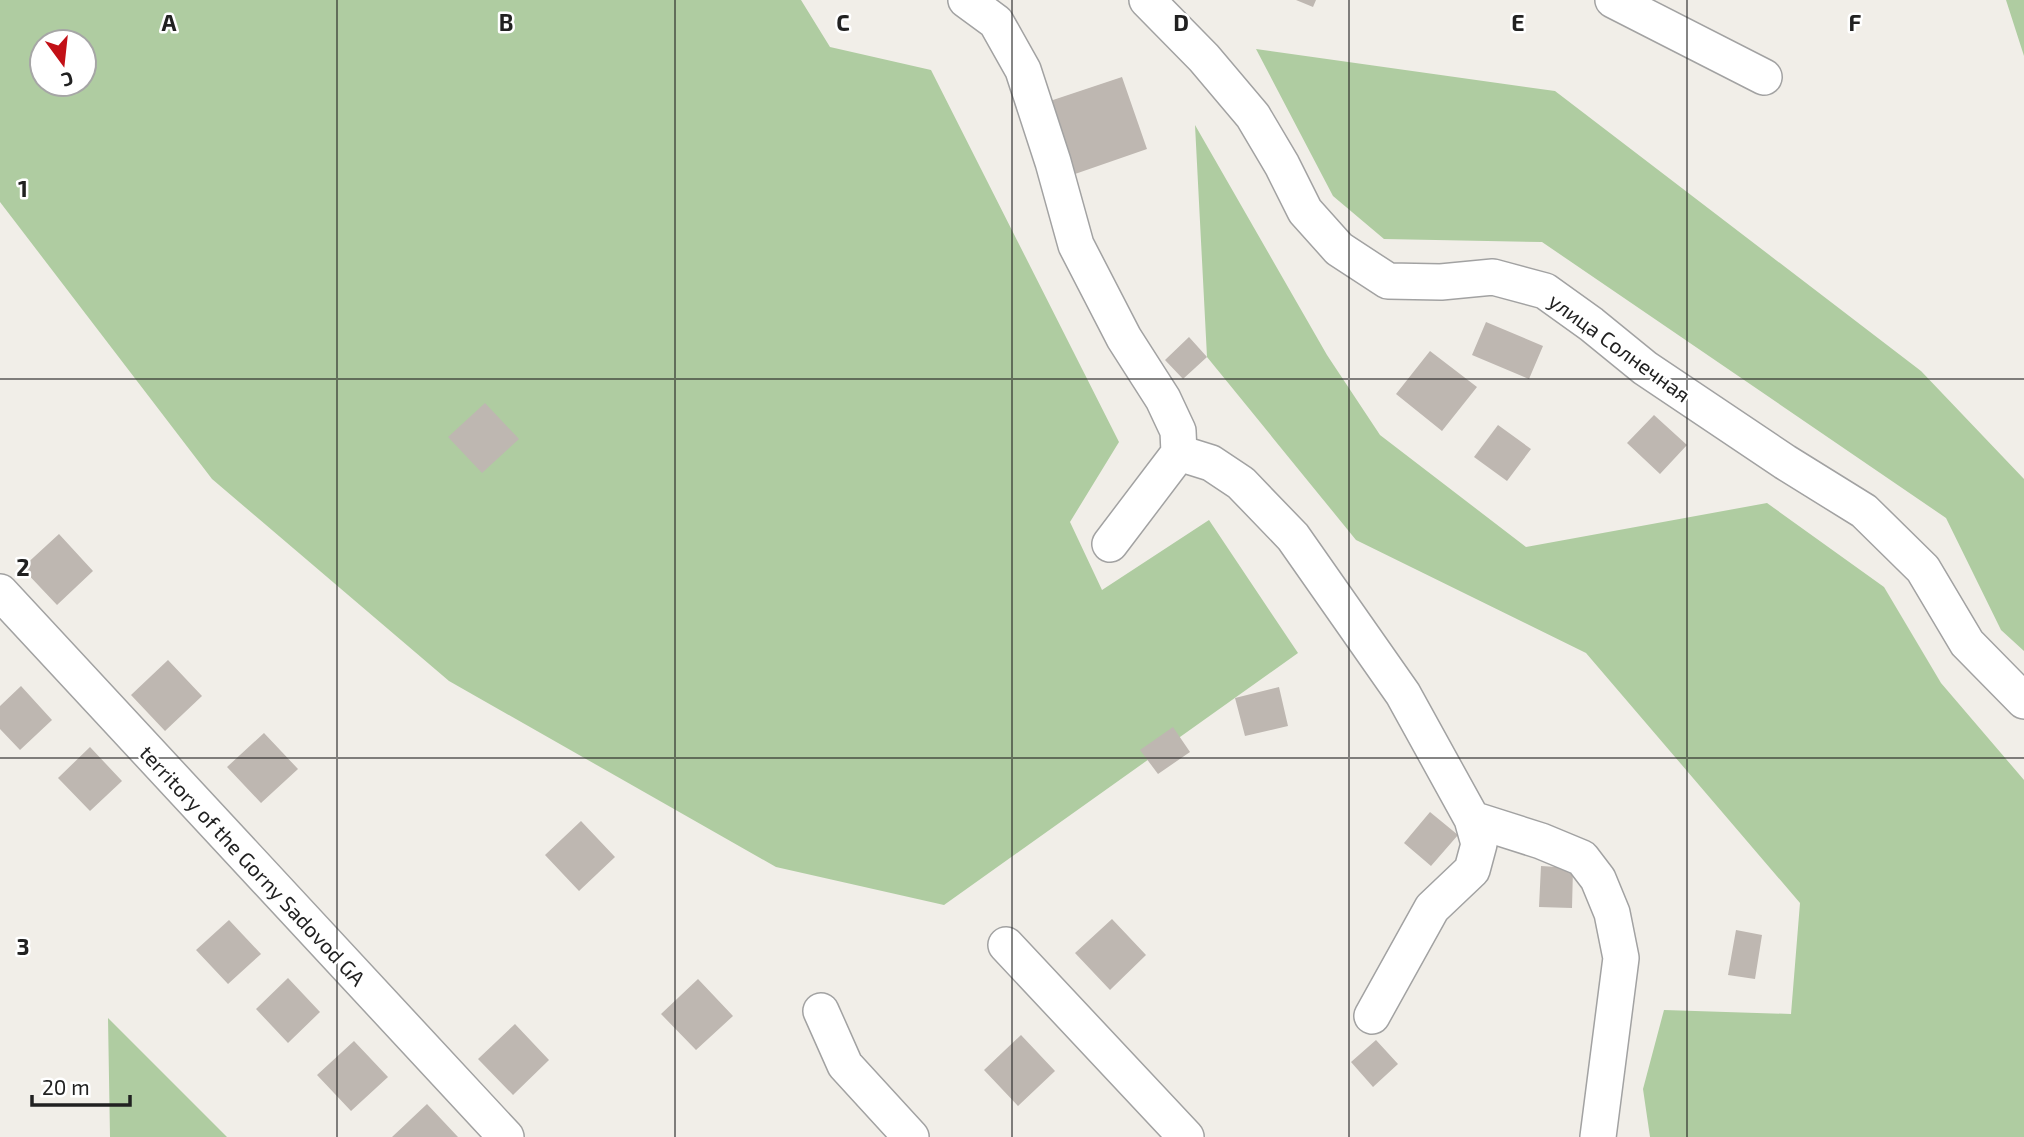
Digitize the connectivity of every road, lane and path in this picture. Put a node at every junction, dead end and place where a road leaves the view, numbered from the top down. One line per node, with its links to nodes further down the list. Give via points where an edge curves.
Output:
1 (966, 0): 5 (street, via 996,22 1023,70 1076,245 1124,338 1163,399 1178,432)
2 (1147, 0): 8 (street, улица Солнечная, via 1253,116 1305,211 1339,249 1388,281 1493,277 1545,291 1645,368 1864,511 1923,569 1967,643)
3 (1613, 0): 4 (street)
4 (1764, 77)
5 (1179, 453): 6 (street); 9 (street, via 1211,463 1241,483 1293,537 1403,694)
6 (1110, 544)
7 (0, 592): 13 (street, territory of the Gorny Sadovod GA)
8 (2024, 701)
9 (1472, 819): 12 (street, via 1479,844 1472,870 1432,908); 16 (street, via 1582,858 1598,879 1612,913 1621,958)
10 (1006, 945): 15 (street)
11 (821, 1011): 14 (street, via 845,1065)
12 (1372, 1016)
13 (506, 1137)
14 (911, 1137)
15 (1186, 1137)
16 (1598, 1137)

